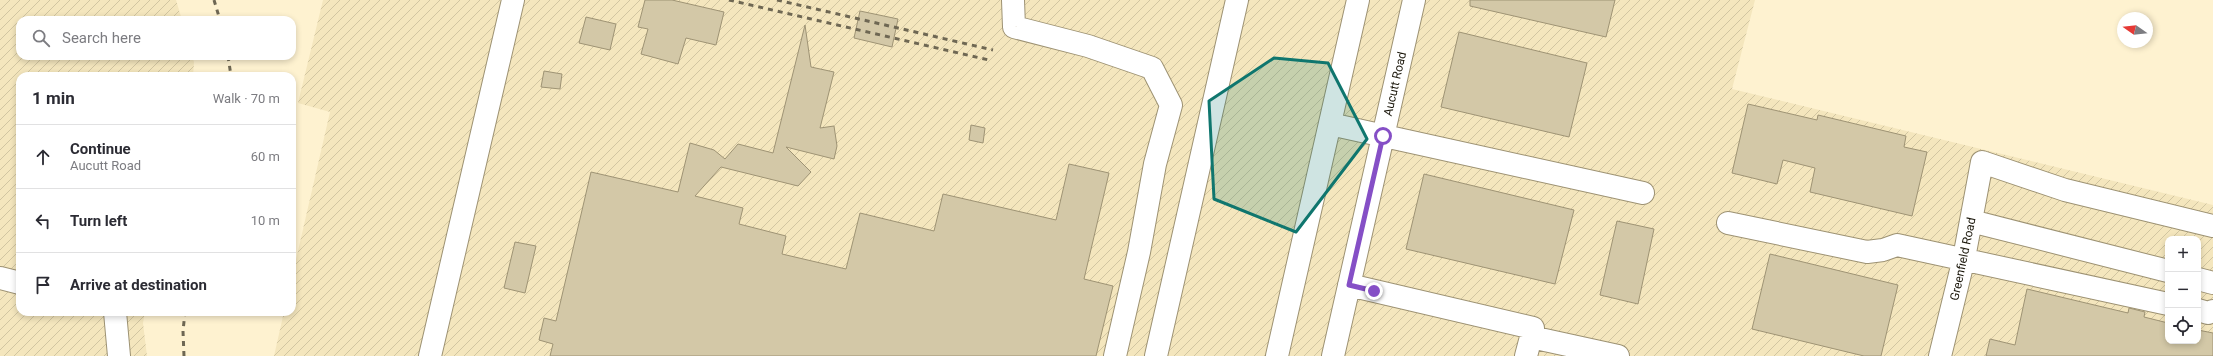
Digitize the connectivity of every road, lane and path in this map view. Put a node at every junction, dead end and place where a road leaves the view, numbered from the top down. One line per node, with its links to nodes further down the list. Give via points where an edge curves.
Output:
1 (513, 0): 25 (street)
2 (1014, 0): 26 (street, via 1014,27 1088,46 1152,68 1171,105 1155,164 1139,252)
3 (1237, 0): 27 (street)
4 (1358, 0): 6 (street)
5 (1414, 0): 7 (street, Aucutt Road)
6 (1330, 124): 7 (street); 28 (street)
7 (1383, 136): 8 (street); 18 (street, Aucutt Road)
8 (1643, 193)
9 (1971, 221): 11 (street, Greenfield Road, via 1982,162 2065,190); 12 (street, Greenfield Road); 13 (street)
10 (1728, 223): 12 (street, via 1867,252 1897,245)
11 (2213, 226)
12 (1964, 258): 19 (street); 31 (street, Greenfield Road)
13 (2165, 270)
14 (0, 278): 16 (street)
15 (2201, 280): 17 (street)
16 (16, 283)
17 (2213, 283)
18 (1349, 285): 23 (street, via 1533,328); 29 (street, Aucutt Road)
19 (2165, 303)
20 (2213, 310): 21 (street, via 2208,313)
21 (2201, 311)
22 (115, 316): 24 (street)
23 (1528, 346): 30 (street)
24 (119, 356)
25 (430, 356)
26 (1115, 356)
27 (1156, 356)
28 (1277, 356)
29 (1333, 356)
30 (1618, 356)
31 (1940, 356)

